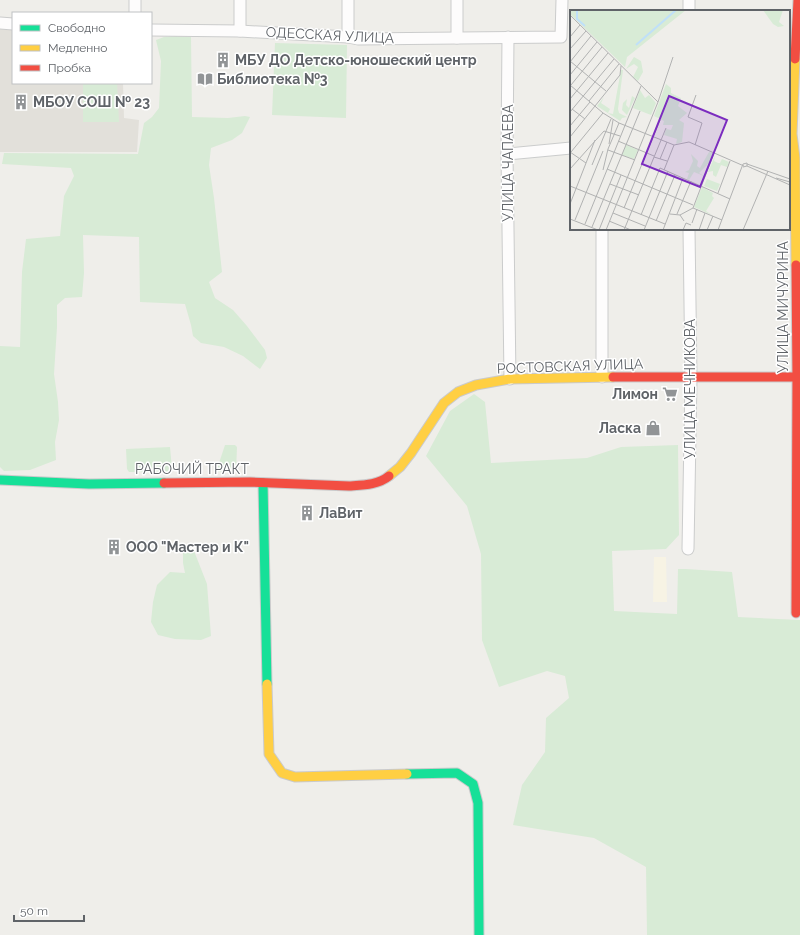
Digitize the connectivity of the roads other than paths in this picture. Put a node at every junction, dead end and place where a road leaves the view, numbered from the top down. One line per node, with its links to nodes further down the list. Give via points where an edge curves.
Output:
1 (135, 0): 7 (street)
2 (240, 0): 11 (street)
3 (348, 0): 13 (street)
4 (457, 0): 14 (street)
5 (562, 0): 12 (street, via 561,37)
6 (798, 0): 17 (street, УЛИЦА МИЧУРИНА, via 792,134)
7 (135, 12)
8 (0, 23): 9 (street)
9 (12, 24)
10 (152, 30): 11 (street, ОДЕССКАЯ УЛИЦА)
11 (240, 30): 13 (street, ОДЕССКАЯ УЛИЦА)
12 (508, 36): 14 (street, ОДЕССКАЯ УЛИЦА); 16 (street, УЛИЦА ЧАПАЕВА)
13 (348, 37): 14 (street, ОДЕССКАЯ УЛИЦА)
14 (457, 38)
15 (570, 148): 16 (street)
16 (507, 154): 23 (street, УЛИЦА ЧАПАЕВА)
17 (795, 158): 21 (street, УЛИЦА МИЧУРИНА)
18 (602, 230): 20 (street)
19 (689, 230): 22 (street, УЛИЦА МЕЧНИКОВА)
20 (602, 377): 22 (street, РОСТОВСКАЯ УЛИЦА); 23 (street, РОСТОВСКАЯ УЛИЦА)
21 (799, 377): 22 (street, РОСТОВСКАЯ УЛИЦА); 28 (street, УЛИЦА МИЧУРИНА)
22 (691, 378): 27 (street, УЛИЦА МЕЧНИКОВА)
23 (510, 379): 25 (street, РОСТОВСКАЯ УЛИЦА, via 476,385 458,392 444,403 412,453)
24 (0, 480): 26 (street, РАБОЧИЙ ТРАКТ, via 89,484)
25 (384, 480): 26 (street, РАБОЧИЙ ТРАКТ, via 349,486)
26 (264, 483): 29 (street, via 269,754 282,773 295,777 457,772 472,784 478,804)
27 (688, 549)
28 (796, 613)
29 (479, 935)

